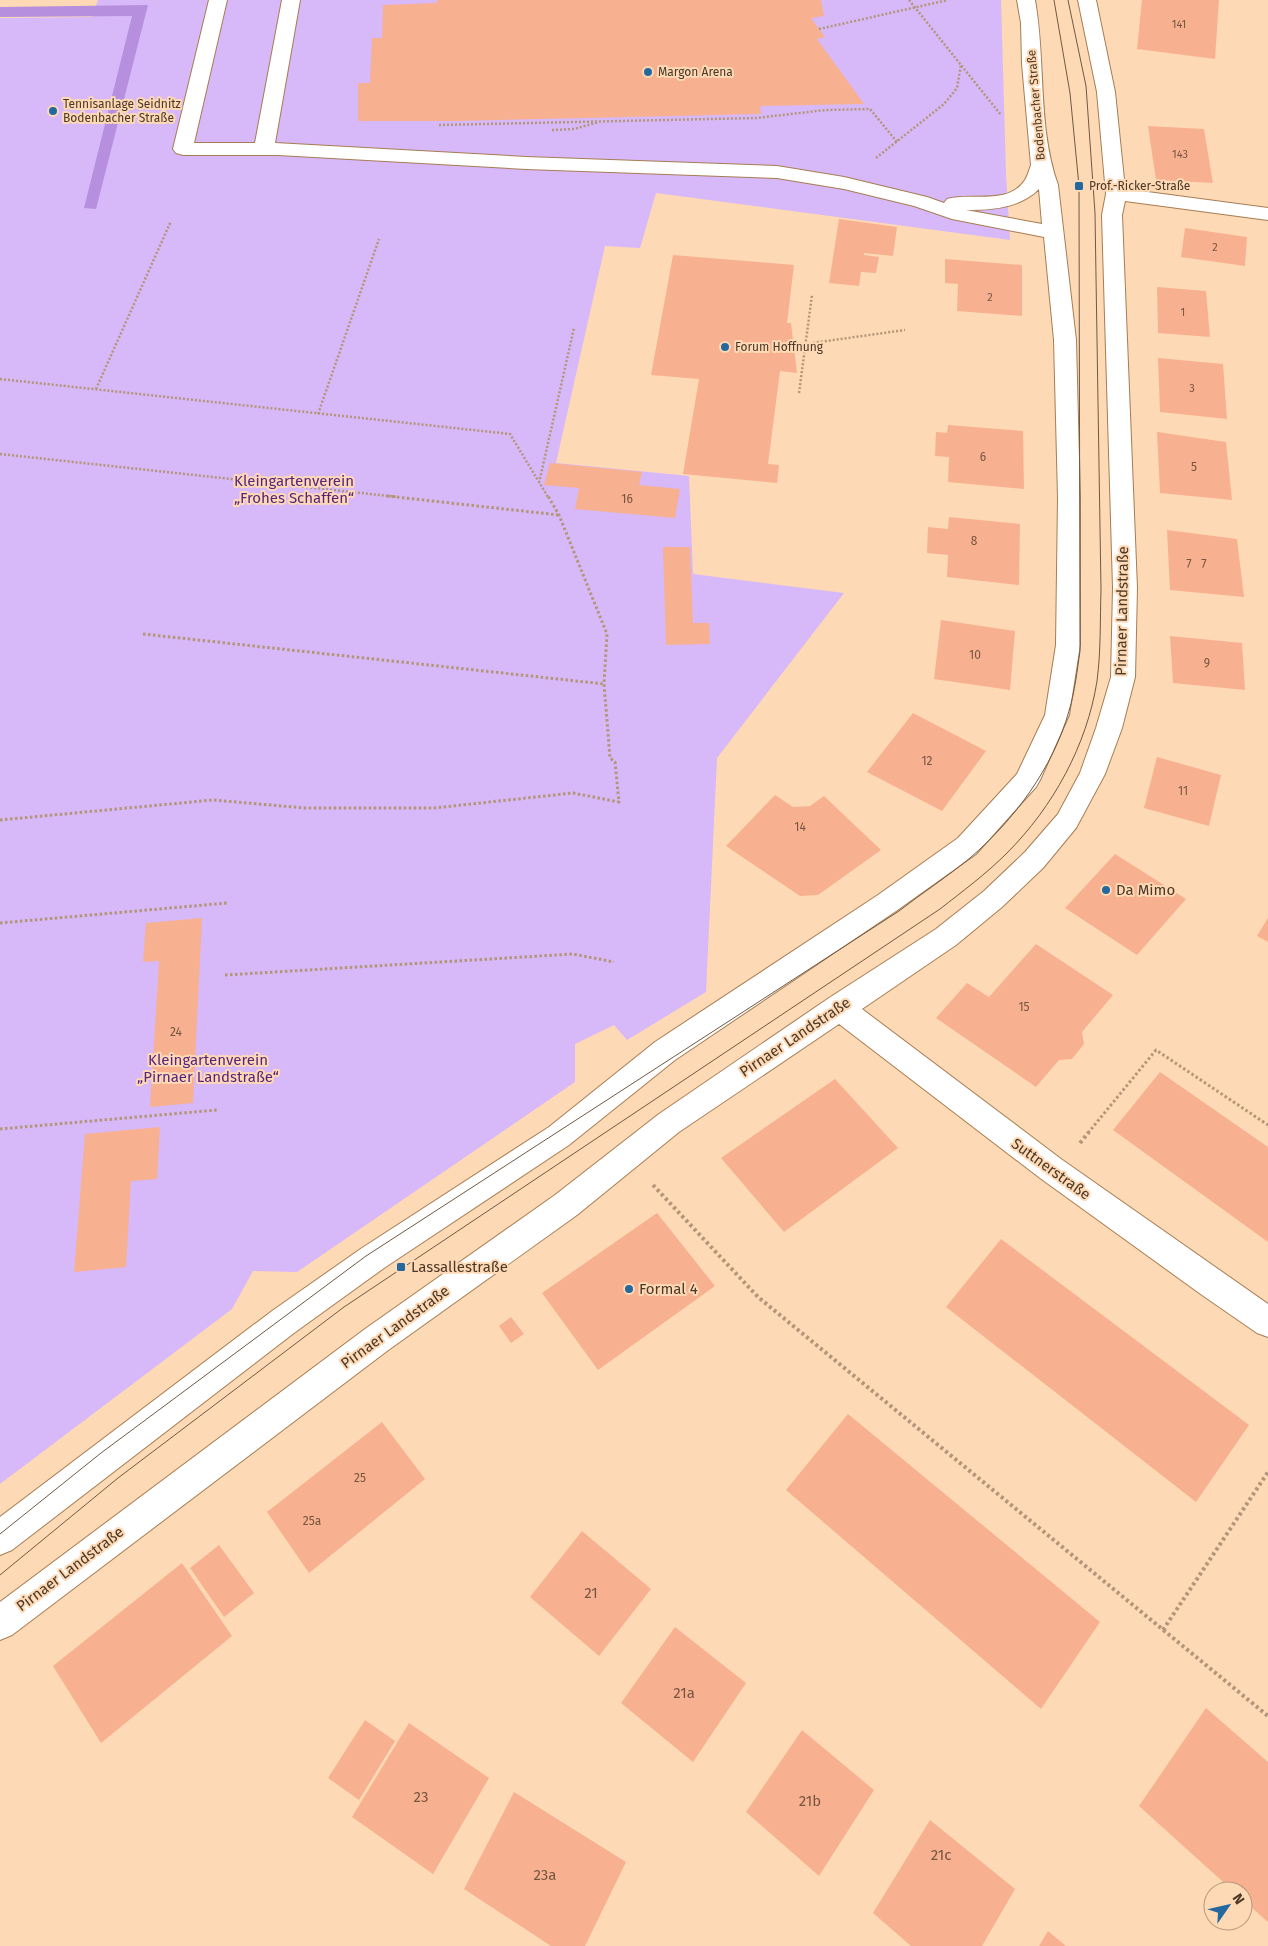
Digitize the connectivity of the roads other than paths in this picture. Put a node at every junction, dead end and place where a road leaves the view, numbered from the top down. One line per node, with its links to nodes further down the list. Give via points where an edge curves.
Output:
1 (218, 0): 5 (street, via 183,149)
2 (291, 0): 5 (street)
3 (1026, 0): 6 (street, Bodenbacher Straße)
4 (1087, 0): 7 (street, via 1106,92)
5 (264, 149): 8 (street, via 777,172 844,183)
6 (1041, 165): 8 (street, via 1034,182 1025,192 998,202); 10 (street, Bodenbacher Straße, via 1048,184)
7 (1116, 194): 9 (street); 11 (street, Pirnaer Landstraße, via 1112,215 1125,588 1123,677 1109,728 1092,774 1068,820 1034,860 946,937)
8 (920, 201): 10 (street, via 959,215)
9 (1268, 214)
10 (1051, 221): 13 (street, via 1065,340 1068,645 1057,714 1026,780 968,846 665,1051 559,1136 373,1258 283,1322)
11 (839, 1007): 12 (street, Suttnerstraße, via 992,1127); 14 (street, Pirnaer Landstraße, via 669,1122 566,1205 376,1340)
12 (1268, 1322)
13 (0, 1538)
14 (0, 1623)

